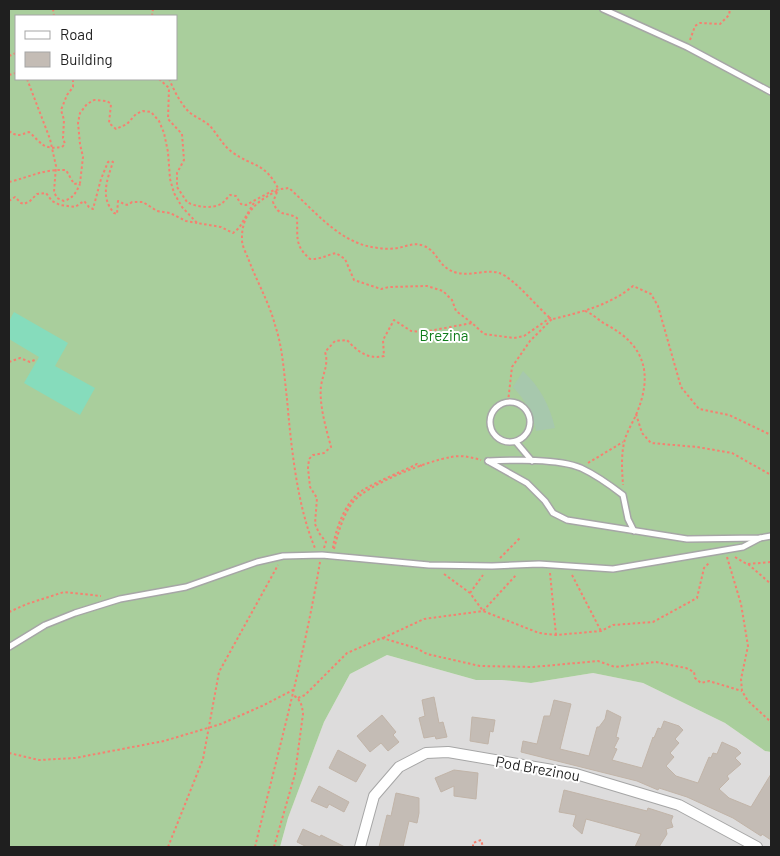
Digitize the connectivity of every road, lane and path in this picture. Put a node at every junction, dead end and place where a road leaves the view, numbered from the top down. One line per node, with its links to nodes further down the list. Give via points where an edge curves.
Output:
1 (603, 9): 8 (lane, via 687,47)
2 (730, 9): 3 (path, via 729,16 720,24 700,23)
3 (694, 31)
4 (27, 80): 10 (path)
5 (73, 80): 10 (path, via 73,87 61,110 65,144)
6 (159, 80): 15 (path, via 169,88 168,119 182,134 184,160 177,173 176,187 183,198 192,205 205,207 222,204 230,195 246,205)
7 (169, 80): 14 (path, via 189,112 208,124 229,150 262,167)
8 (771, 92)
9 (9, 131): 10 (path, via 16,136 29,132 40,144)
10 (52, 148): 11 (path)
11 (56, 170): 12 (path); 13 (path, via 66,170 74,184); 13 (path, via 54,192 57,198 71,199)
12 (9, 182)
13 (80, 183): 17 (path, via 83,157 78,123 87,104 94,100 107,101 110,104 109,123 116,129 127,124 136,114 151,112 164,133 174,193)
14 (279, 190): 15 (path); 19 (path, via 289,188 344,238 378,248 398,248 416,243 426,246 448,270 465,274 498,272); 20 (path, via 273,202 276,210 297,218 298,246 310,259 336,253 344,259 354,280 382,289 427,286 443,291 452,300 456,311); 41 (path, via 256,203 246,221 242,240 275,324 301,499 308,531 317,552)
15 (255, 200): 17 (path, via 233,233 221,227)
16 (9, 201): 17 (path, via 15,197 24,204 37,194 46,193 60,205 75,207 84,201 93,209 100,179 111,161 106,198 114,214 117,214 118,201 125,206 143,202 157,211)
17 (197, 223)
18 (585, 311): 19 (path); 24 (path, via 626,338 641,355 646,380); 25 (path, via 605,304 633,286 651,294 658,306 681,387 699,409 729,415)
19 (552, 318): 20 (path, via 524,336 514,338 484,334); 23 (path, via 512,367)
20 (472, 323): 41 (path, via 423,332 411,331 394,320 383,340 384,356 375,359 356,351 347,340 336,341 325,352 328,360 321,387 331,447 309,458 308,468 310,487 317,498 316,524 326,542)
21 (36, 359): 22 (path, via 30,362 20,358)
22 (9, 362)
23 (508, 402): 26 (lane, via 520,404 530,418 525,436); 26 (lane, via 494,410 490,427 500,440)
24 (636, 414): 27 (path); 32 (path, via 642,433 651,443 732,453)
25 (771, 435)
26 (516, 442): 29 (lane)
27 (624, 442): 31 (path); 33 (path, via 621,466)
28 (488, 461): 29 (lane); 30 (path, via 460,456); 34 (lane, via 527,483 553,513 566,520)
29 (532, 461): 31 (lane)
30 (422, 466): 38 (path, via 361,494 341,524); 43 (path, via 417,464 360,493 350,503 340,523)
31 (580, 468): 33 (lane)
32 (771, 475)
33 (623, 495): 34 (lane, via 628,520)
34 (634, 531): 37 (lane, via 687,539)
35 (771, 536): 37 (lane)
36 (520, 538): 49 (path)
37 (760, 538): 39 (lane, via 743,548)
38 (335, 546)
39 (725, 551): 40 (lane); 45 (path); 61 (path, via 741,604 748,646 741,679)
40 (717, 552): 50 (lane, via 613,568); 56 (path, via 704,568 697,598 653,622 613,625)
41 (322, 555): 42 (lane); 43 (lane); 60 (path)
42 (283, 556): 53 (lane, via 256,562 186,587); 65 (path, via 220,672)
43 (333, 556): 46 (lane)
44 (771, 562): 45 (path)
45 (748, 564): 51 (path)
46 (442, 565): 49 (lane); 52 (path, via 445,577)
47 (526, 565): 48 (lane); 49 (lane); 54 (path)
48 (550, 565): 50 (lane); 57 (path)
49 (492, 566): 52 (path)
50 (560, 566): 56 (path, via 574,577)
51 (771, 584)
52 (470, 593): 54 (path)
53 (120, 600): 55 (path, via 64,592); 59 (lane, via 45,625)
54 (483, 611): 57 (path); 58 (path, via 424,619)
55 (9, 612)
56 (601, 630): 57 (path)
57 (556, 636)
58 (382, 638): 61 (path, via 427,654 480,666 534,668 598,661 615,667 656,662 686,668 694,672 701,683 708,681); 63 (path, via 348,653)
59 (9, 647)
60 (295, 689): 62 (path); 65 (path)
61 (742, 691): 64 (path)
62 (293, 695): 63 (path); 68 (path)
63 (298, 698): 69 (path, via 303,714 295,774)
64 (771, 722)
65 (210, 728): 66 (path, via 164,741 75,758 39,760); 67 (path, via 203,759)
66 (9, 753)
67 (168, 847)
68 (255, 847)
69 (274, 847)
70 (360, 847): 73 (street, Pod Brezinou, via 374,796 399,767 426,753 448,752 576,774 679,805)
71 (473, 847): 72 (path, via 473,843 481,840)
72 (483, 847)
73 (757, 847)

